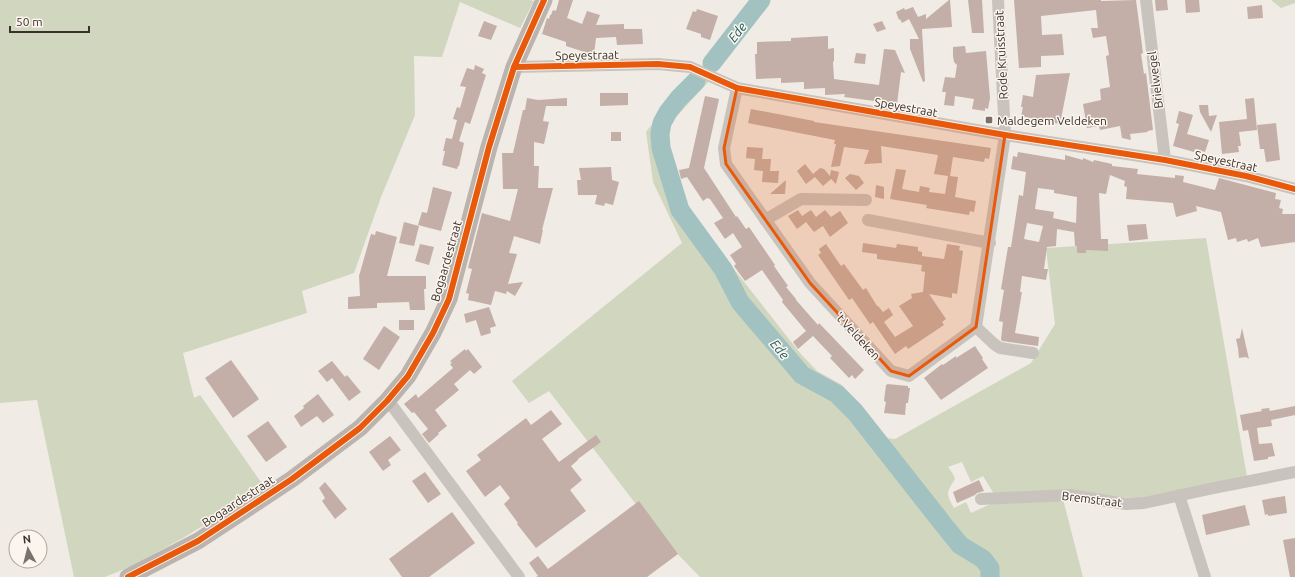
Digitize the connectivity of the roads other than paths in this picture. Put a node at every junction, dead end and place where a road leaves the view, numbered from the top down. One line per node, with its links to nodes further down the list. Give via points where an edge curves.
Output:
1 (544, 0): 4 (street, Bogaardestraat)
2 (998, 0): 6 (street, Rode Kruisstraat)
3 (1146, 0): 7 (street, Brielwegel)
4 (514, 67): 5 (street, Speyestraat, via 658,64 690,67); 15 (street, Bogaardestraat, via 489,147 449,299 418,360)
5 (736, 88): 6 (street, Speyestraat); 10 (street, 't Veldeken, via 724,148 726,164)
6 (1005, 135): 7 (street, Speyestraat); 12 (street)
7 (1165, 160): 8 (street, Speyestraat, via 1246,176)
8 (1295, 189)
9 (866, 200): 10 (street, via 801,199)
10 (765, 220): 13 (street, 't Veldeken, via 810,283 891,371 910,376)
11 (868, 220): 12 (street)
12 (990, 243): 13 (street)
13 (976, 327): 14 (street, via 1000,348)
14 (1033, 353)
15 (387, 401): 19 (street, Bogaardestraat, via 360,428 292,479 198,541); 20 (street)
16 (1295, 472): 17 (street, Bremstraat)
17 (1179, 496): 18 (street, Bremstraat, via 1126,504 1070,495); 21 (street)
18 (981, 499)
19 (128, 577)
20 (519, 577)
21 (1205, 577)

